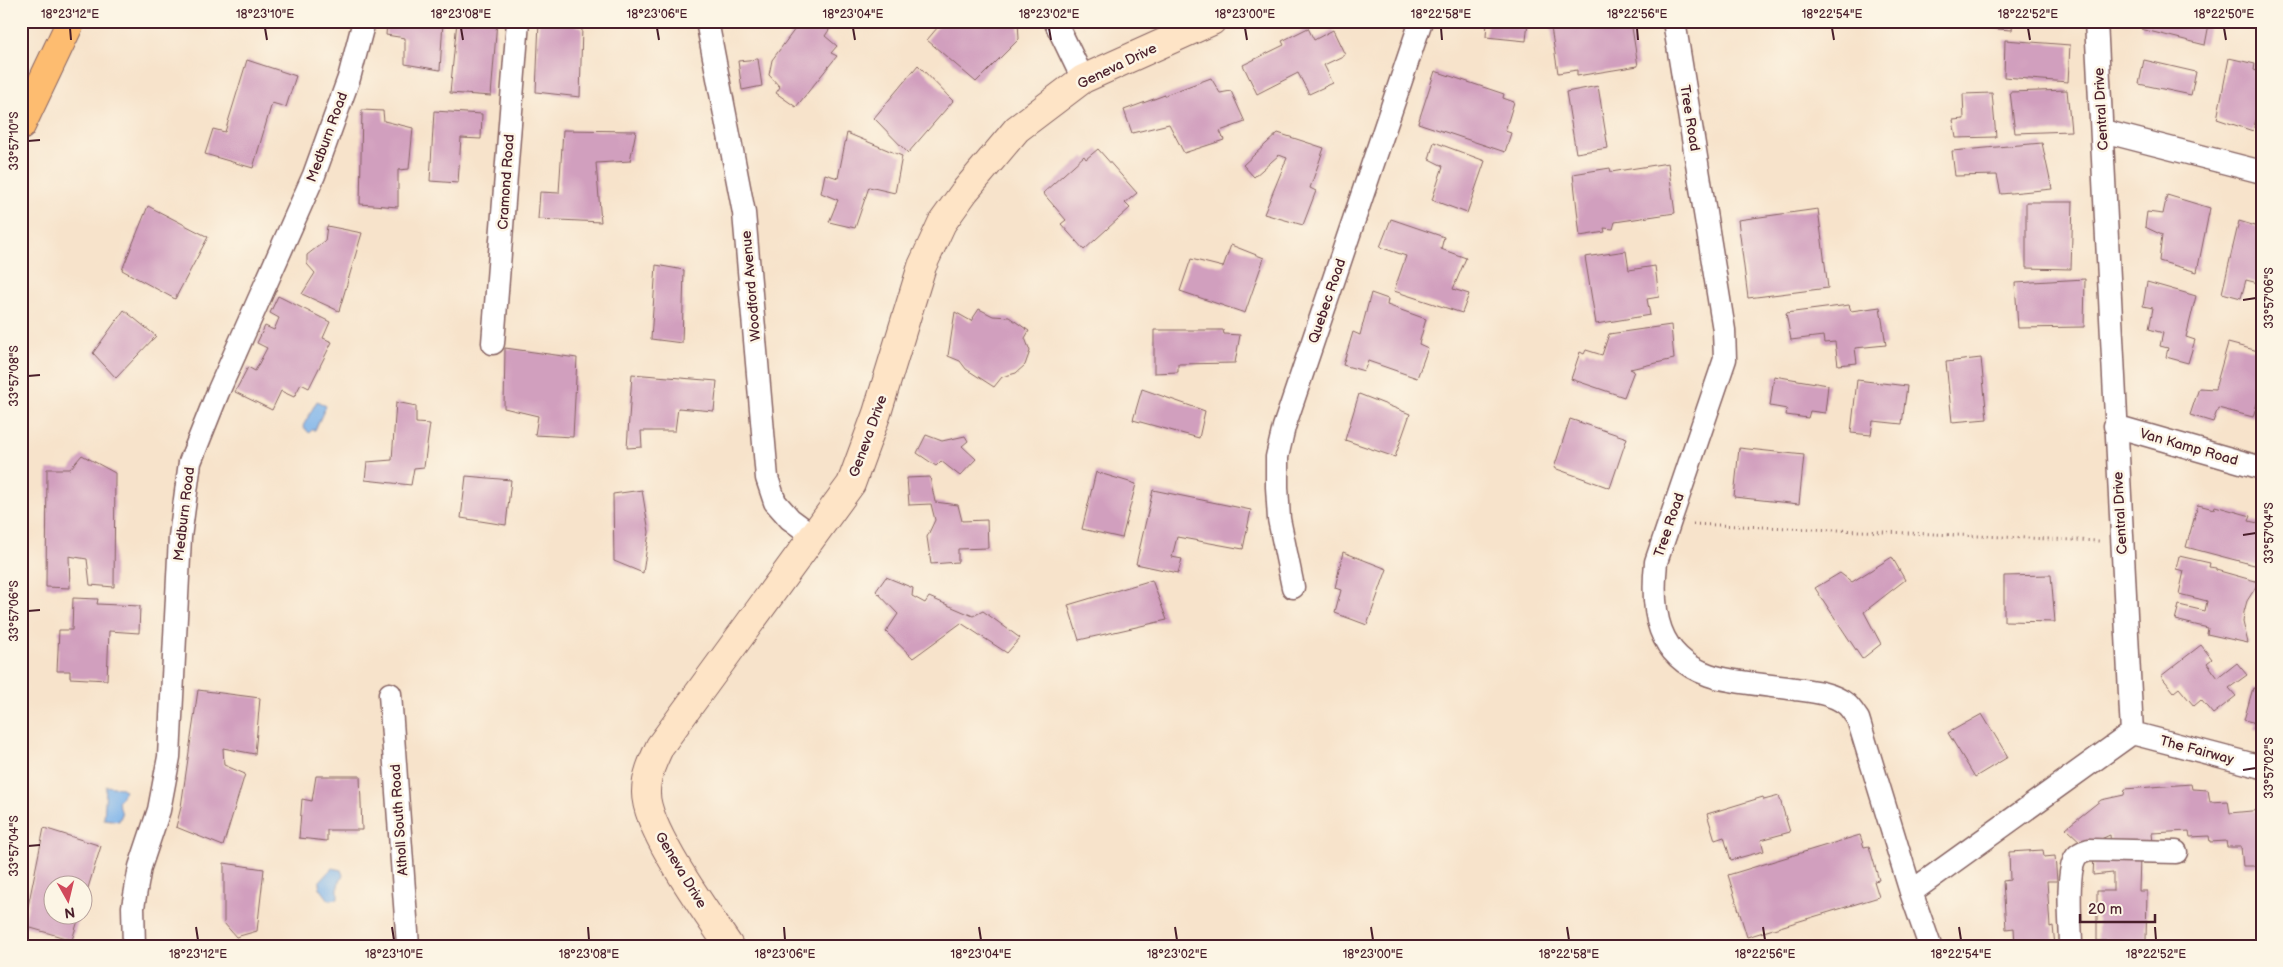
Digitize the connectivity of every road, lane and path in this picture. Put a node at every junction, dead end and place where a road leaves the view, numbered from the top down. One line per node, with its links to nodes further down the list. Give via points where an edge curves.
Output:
1 (71, 21): 11 (main road)
2 (364, 21): 26 (street, Medburn Road, via 349,78 314,175 190,462 180,536 169,757 159,810 140,867 133,906)
3 (518, 21): 14 (street, Cramond Road)
4 (707, 21): 18 (street, Woodford Avenue, via 744,214 767,478 775,502)
5 (1055, 21): 10 (street)
6 (1212, 21): 10 (street, Geneva Drive)
7 (1421, 21): 20 (street, Quebec Road, via 1287,418 1277,457 1279,519)
8 (1674, 21): 17 (street, Tree Road, via 1726,359)
9 (2096, 21): 12 (street, Central Drive)
10 (1083, 79): 18 (street, Geneva Drive, via 1017,129 942,223 922,266 877,413 851,484)
11 (21, 126)
12 (2103, 131): 13 (street); 15 (street, Central Drive)
13 (2262, 172)
14 (493, 343)
15 (2115, 426): 16 (street, Van Kamp Road); 19 (street, Central Drive)
16 (2262, 468)
17 (1671, 519): 19 (path, via 1701,526); 25 (street, Tree Road, via 1656,562 1655,614 1661,632 1674,652 1708,675 1812,692 1834,697 1846,704 1858,719)
18 (812, 536): 28 (street, Geneva Drive, via 660,746 648,772 645,794 664,846)
19 (2122, 541): 22 (street, Central Drive)
20 (1292, 588)
21 (390, 694): 27 (street, Atholl South Road)
22 (2132, 733): 23 (street, The Fairway); 25 (street)
23 (2262, 767)
24 (2176, 852): 30 (street, via 2081,852 2070,875)
25 (1911, 892): 29 (street, Tree Road)
26 (134, 946)
27 (408, 946)
28 (729, 946)
29 (1930, 946)
30 (2071, 946)

